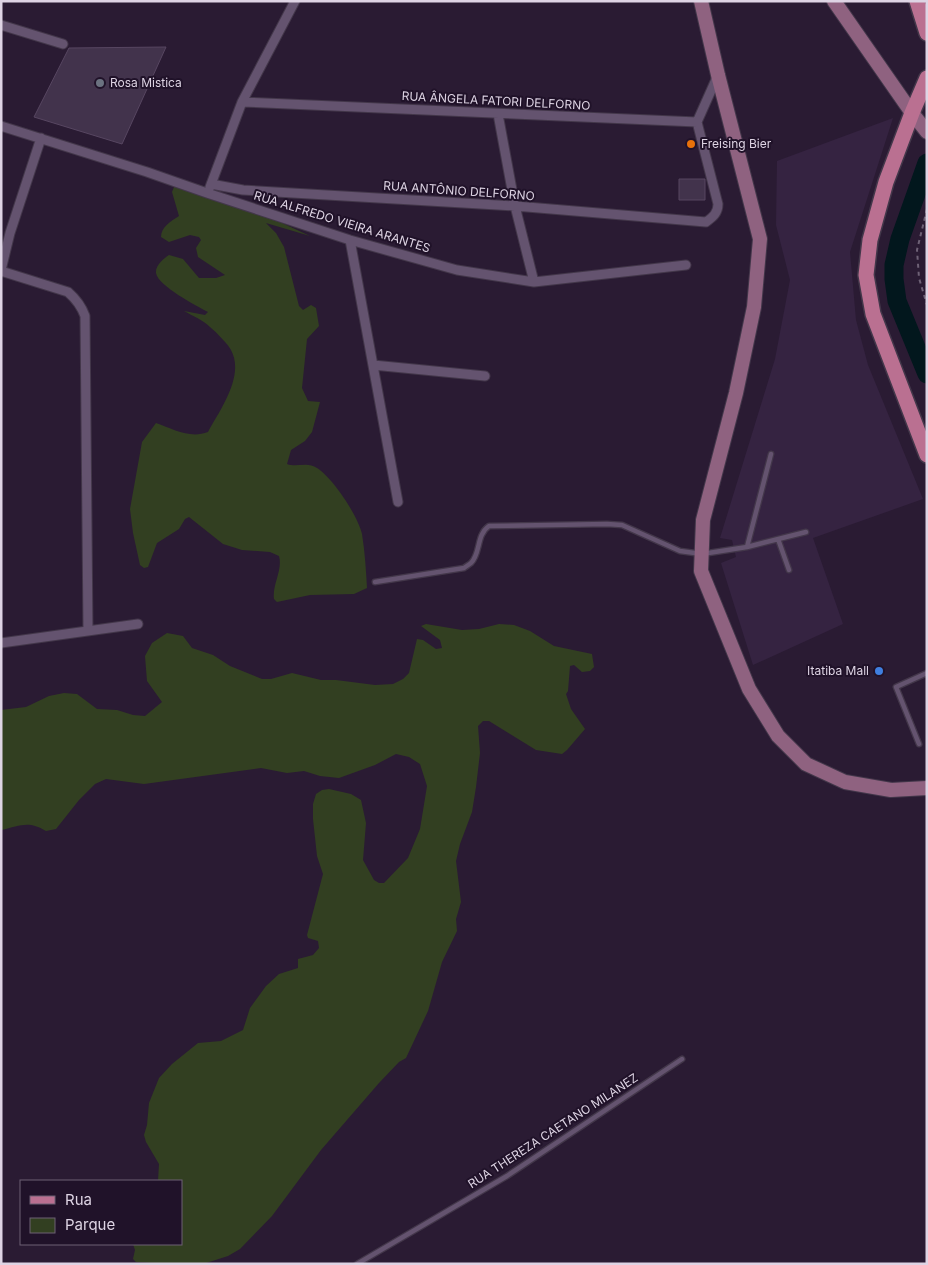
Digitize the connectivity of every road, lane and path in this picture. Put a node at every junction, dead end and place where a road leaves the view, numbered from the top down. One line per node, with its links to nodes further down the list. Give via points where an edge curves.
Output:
1 (287, 1): 2 (street)
2 (295, 1): 11 (street)
3 (701, 1): 9 (main road)
4 (834, 1): 14 (main road)
5 (916, 1): 7 (main road)
6 (1, 25): 8 (street)
7 (927, 34)
8 (63, 44)
9 (718, 75): 13 (street); 35 (main road, via 760,238 754,307 736,393 702,520)
10 (927, 78): 14 (main road)
11 (242, 102): 12 (street, RUA ÂNGELA FATORI DELFORNO); 17 (street)
12 (498, 114): 13 (street, RUA ÂNGELA FATORI DELFORNO); 19 (street)
13 (698, 122): 19 (street, RUA ANTÔNIO DELFORNO, via 718,204 714,217 706,222)
14 (920, 123): 30 (main road, via 886,182 870,240 866,276 873,314)
15 (1, 126): 16 (street, RUA ALFREDO VIEIRA ARANTES)
16 (41, 138): 18 (street, RUA ALFREDO VIEIRA ARANTES); 21 (street)
17 (211, 184): 18 (street); 19 (street, RUA ANTÔNIO DELFORNO, via 243,190)
18 (207, 193): 22 (street, RUA ALFREDO VIEIRA ARANTES)
19 (515, 206): 25 (street)
20 (927, 208): 26 (path, via 917,250 919,278)
21 (6, 231): 24 (street)
22 (350, 240): 25 (street, RUA ALFREDO VIEIRA ARANTES, via 457,270); 27 (street)
23 (686, 266): 25 (street, RUA ALFREDO VIEIRA ARANTES)
24 (1, 270): 39 (street, via 68,292 76,298 85,316)
25 (534, 282)
26 (927, 305)
27 (373, 365): 28 (street); 31 (street)
28 (485, 376)
29 (771, 454): 34 (lane)
30 (927, 455)
31 (398, 502)
32 (806, 532): 33 (lane)
33 (778, 539): 34 (lane); 36 (lane)
34 (747, 547): 35 (lane)
35 (702, 554): 37 (lane, via 680,551 622,525 489,526 480,537 471,564 464,568); 43 (main road, via 701,571 748,689 778,736 806,764 845,782 891,790)
36 (789, 570)
37 (375, 582)
38 (138, 624): 39 (street)
39 (88, 631): 40 (street)
40 (1, 643)
41 (927, 673): 42 (lane, via 896,687)
42 (918, 744)
43 (927, 788)
44 (682, 1059): 45 (lane, RUA THEREZA CAETANO MILANEZ, via 507,1176)
45 (357, 1264)

